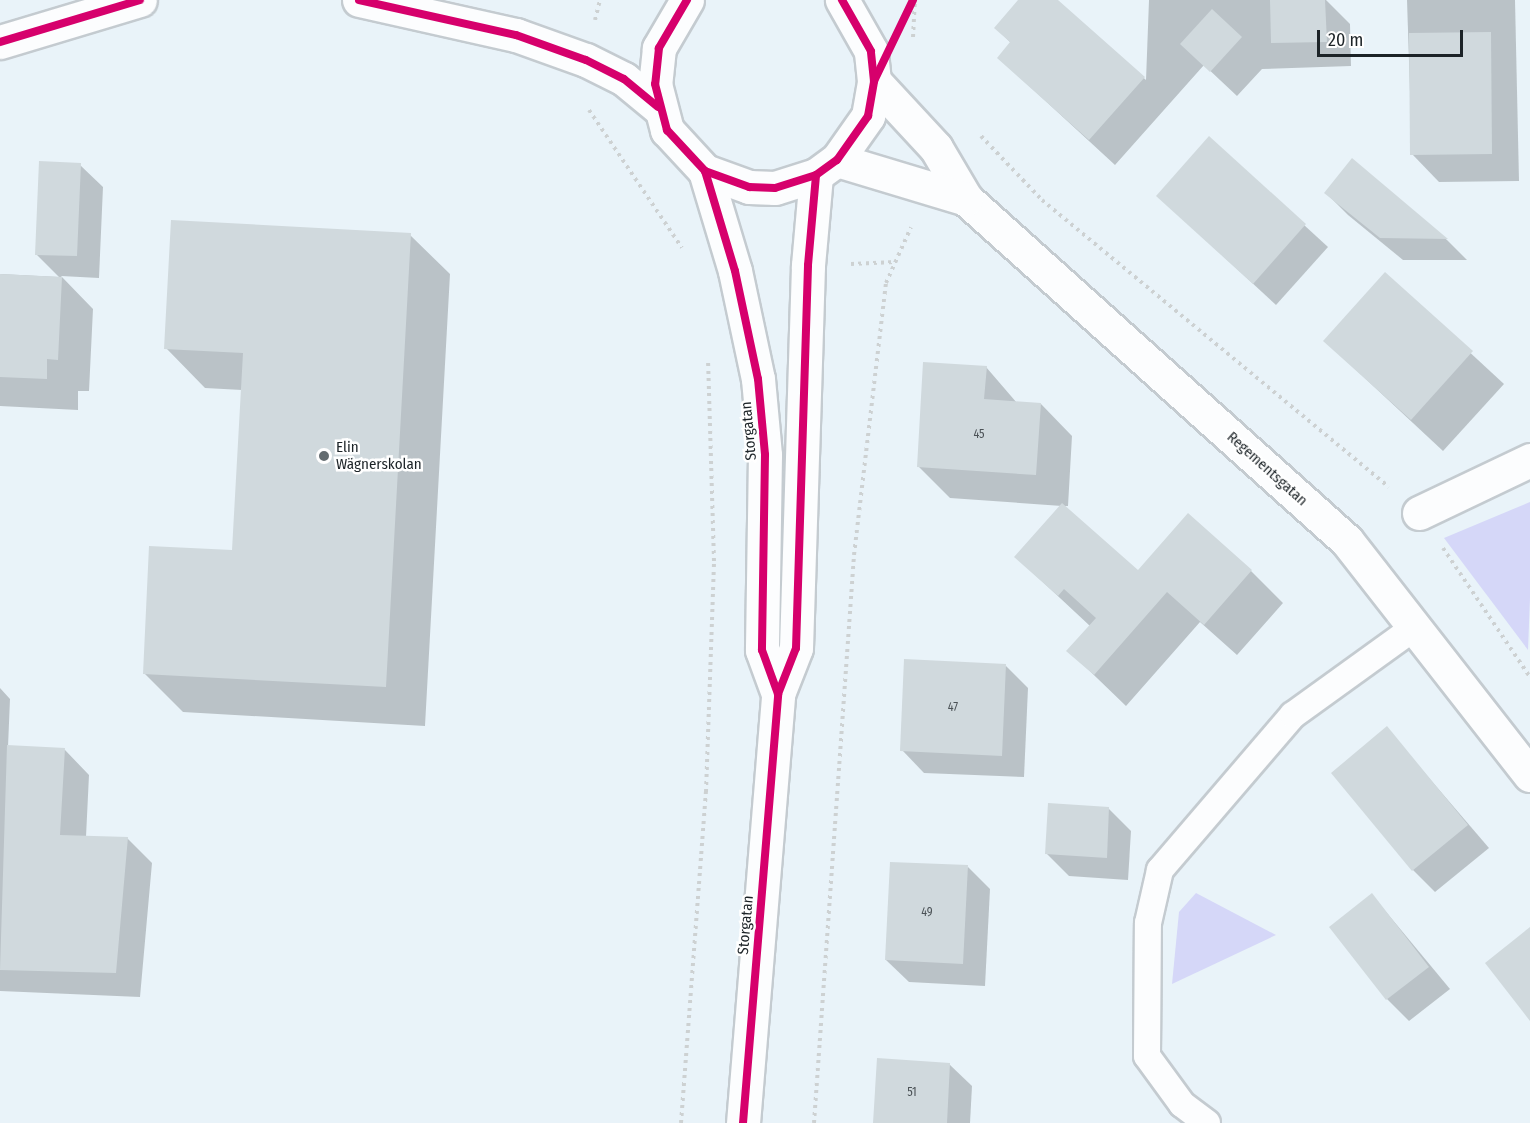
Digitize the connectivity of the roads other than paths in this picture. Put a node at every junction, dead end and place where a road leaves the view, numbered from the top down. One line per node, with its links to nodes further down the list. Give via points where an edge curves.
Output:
1 (140, 0): 5 (main road)
2 (358, 0): 7 (main road, via 516,35 586,60 624,79)
3 (687, 0): 7 (main road, via 658,48)
4 (842, 0): 6 (main road, via 871,51)
5 (0, 42)
6 (874, 81): 8 (main road, via 868,116); 10 (main road, Regementsgatan, via 936,148)
7 (658, 107): 9 (main road, via 667,130)
8 (827, 168): 9 (main road, via 775,188 749,187); 10 (main road, Regementsgatan, via 864,164 923,188); 14 (main road, Storgatan, via 808,265 796,648)
9 (705, 171): 14 (main road, Storgatan, via 735,271 758,379 765,455 762,650)
10 (966, 199): 13 (main road, Regementsgatan, via 1347,541)
11 (1530, 460): 12 (main road)
12 (1419, 513)
13 (1415, 627): 15 (main road, Regementsgatan); 17 (lane, via 1293,715 1160,870 1148,923 1147,1056 1182,1104)
14 (778, 694): 16 (main road, Storgatan)
15 (1530, 775)
16 (743, 1123)
17 (1207, 1123)

